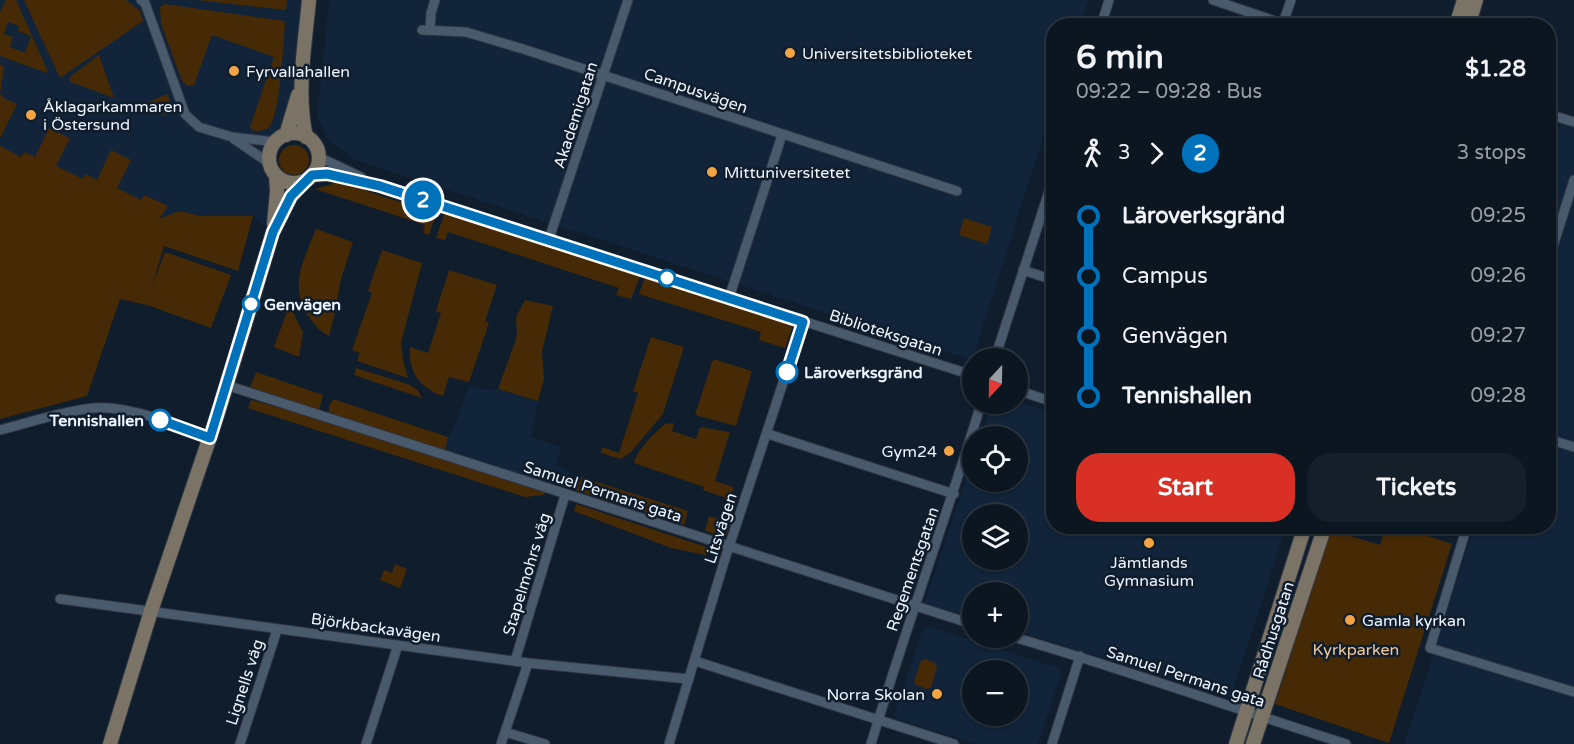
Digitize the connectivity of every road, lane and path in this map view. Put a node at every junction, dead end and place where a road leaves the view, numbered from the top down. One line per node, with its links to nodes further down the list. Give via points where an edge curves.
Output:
1 (141, 0): 20 (street, via 185,114 199,127)
2 (309, 0): 15 (street)
3 (435, 0): 16 (street, Campusvägen, via 426,30 466,32)
4 (628, 0): 16 (street, Akademigatan)
5 (1109, 0): 10 (street)
6 (1213, 0): 11 (street)
7 (1291, 0): 12 (street)
8 (1464, 0): 13 (street)
9 (1476, 0): 14 (street)
10 (1103, 18)
11 (1265, 18)
12 (1287, 18)
13 (1458, 18)
14 (1470, 18)
15 (303, 72): 21 (street); 22 (street)
16 (604, 75): 19 (street, Campusvägen); 32 (street, Akademigatan)
17 (1556, 116): 18 (street)
18 (1574, 122)
19 (782, 135): 28 (street, Campusvägen); 35 (street)
20 (232, 137): 22 (street, via 262,142); 24 (street)
21 (306, 137): 22 (street, via 296,134); 23 (street)
22 (281, 138): 24 (street, via 269,152)
23 (320, 158): 25 (street); 27 (street, Biblioteksgatan)
24 (272, 170): 25 (street, via 294,183); 30 (street, via 277,191)
25 (308, 178): 27 (street, Biblioteksgatan, via 327,174); 30 (street, via 291,196)
26 (1574, 180): 31 (street)
27 (380, 186): 32 (street, Biblioteksgatan)
28 (957, 191)
29 (1046, 200): 33 (street)
30 (273, 232): 39 (street)
31 (1556, 237)
32 (549, 239): 35 (street, Biblioteksgatan)
33 (1023, 270): 34 (street); 37 (street)
34 (1046, 278)
35 (729, 298): 36 (street, Biblioteksgatan)
36 (803, 322): 38 (street, Biblioteksgatan); 44 (street, Litsvägen)
37 (998, 348)
38 (962, 372)
39 (226, 385): 45 (street); 49 (street, Samuel Permans gata)
40 (1028, 394): 41 (street)
41 (1046, 400)
42 (978, 414): 48 (street, Regementsgatan)
43 (0, 430): 45 (street, via 81,410 115,408)
44 (768, 434): 48 (street); 53 (street, Litsvägen)
45 (210, 438): 56 (street)
46 (1556, 441): 47 (street)
47 (1574, 447)
48 (954, 494): 55 (street, Regementsgatan)
49 (565, 495): 53 (street, Samuel Permans gata); 62 (street, Stapelmohrs väg)
50 (1302, 534): 67 (street, Rådhusgatan)
51 (1322, 534): 68 (street, Rådhusgatan)
52 (1465, 534): 66 (street, via 1430,648)
53 (729, 547): 55 (street, Samuel Permans gata); 63 (street, Litsvägen)
54 (60, 599): 56 (street, Björkbackavägen)
55 (914, 607): 57 (street, Samuel Permans gata); 69 (street, Regementsgatan)
56 (151, 611): 58 (street, Björkbackavägen); 71 (street)
57 (962, 621)
58 (277, 630): 60 (street, Björkbackavägen); 72 (street, Lignells väg)
59 (1028, 641): 61 (street, Samuel Permans gata)
60 (398, 645): 62 (street, Björkbackavägen); 73 (street)
61 (1080, 656): 67 (street, Samuel Permans gata); 79 (street)
62 (515, 661): 64 (street, Björkbackavägen)
63 (695, 661): 65 (street, Litsvägen); 69 (street)
64 (528, 663): 65 (street, Björkbackavägen); 70 (street)
65 (689, 679): 76 (street, Litsvägen)
66 (1574, 692)
67 (1246, 712): 68 (street, Samuel Permans gata); 80 (street, Rådhusgatan)
68 (1262, 717): 81 (street, Rådhusgatan); 82 (street, Samuel Permans gata)
69 (878, 719): 77 (street, Regementsgatan); 78 (street)
70 (505, 732): 74 (street); 75 (street)
71 (110, 744)
72 (240, 744)
73 (366, 744)
74 (501, 744)
75 (545, 744)
76 (669, 744)
77 (871, 744)
78 (954, 744)
79 (1052, 744)
80 (1236, 744)
81 (1253, 744)
82 (1346, 744)

